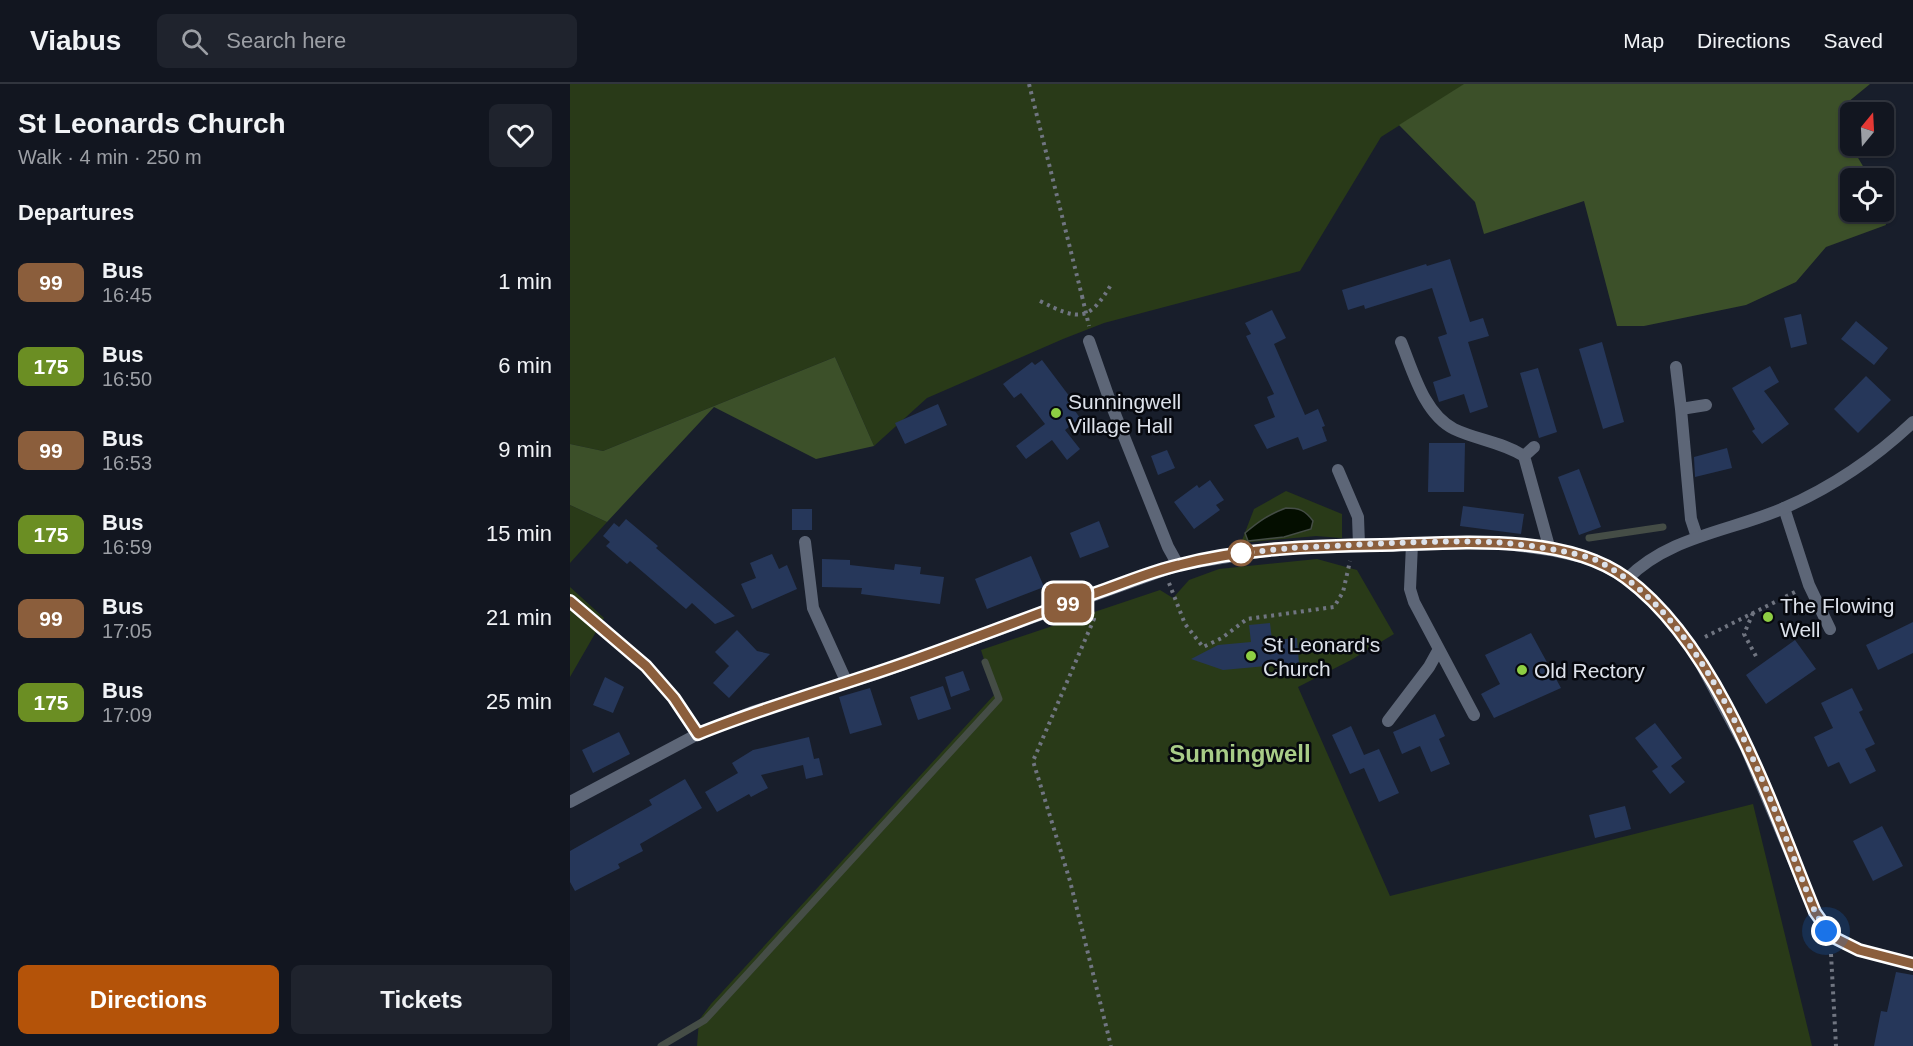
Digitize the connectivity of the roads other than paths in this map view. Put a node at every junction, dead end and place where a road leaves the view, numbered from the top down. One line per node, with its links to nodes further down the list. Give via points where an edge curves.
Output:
1 (1089, 335): 14 (street, via 1111,404)
2 (1401, 342): 13 (street, via 1431,409 1443,422 1529,452)
3 (1676, 367): 5 (street)
4 (1706, 405): 5 (street)
5 (1681, 409): 9 (street, via 1691,519)
6 (1913, 422): 8 (street, via 1854,471)
7 (1338, 470): 12 (street, via 1358,517)
8 (1784, 508): 9 (street); 17 (street, via 1809,585)
9 (1697, 537): 15 (street, via 1655,555)
10 (805, 542): 19 (street, via 813,608)
11 (1412, 544): 12 (street); 13 (street, via 1492,542); 18 (street, via 1410,589)
12 (1354, 545): 14 (street, via 1239,553)
13 (1551, 550): 15 (street, via 1595,560)
14 (1178, 565): 19 (street)
15 (1627, 579): 24 (street, via 1690,644 1746,748 1815,912 1833,937 1859,950)
16 (570, 601): 22 (street, via 646,666)
17 (1830, 629)
18 (1438, 649): 20 (street); 21 (street, via 1430,667)
19 (847, 683): 22 (street, via 752,712)
20 (1473, 716)
21 (1388, 721)
22 (698, 734): 23 (street)
23 (570, 802)
24 (1913, 964)

